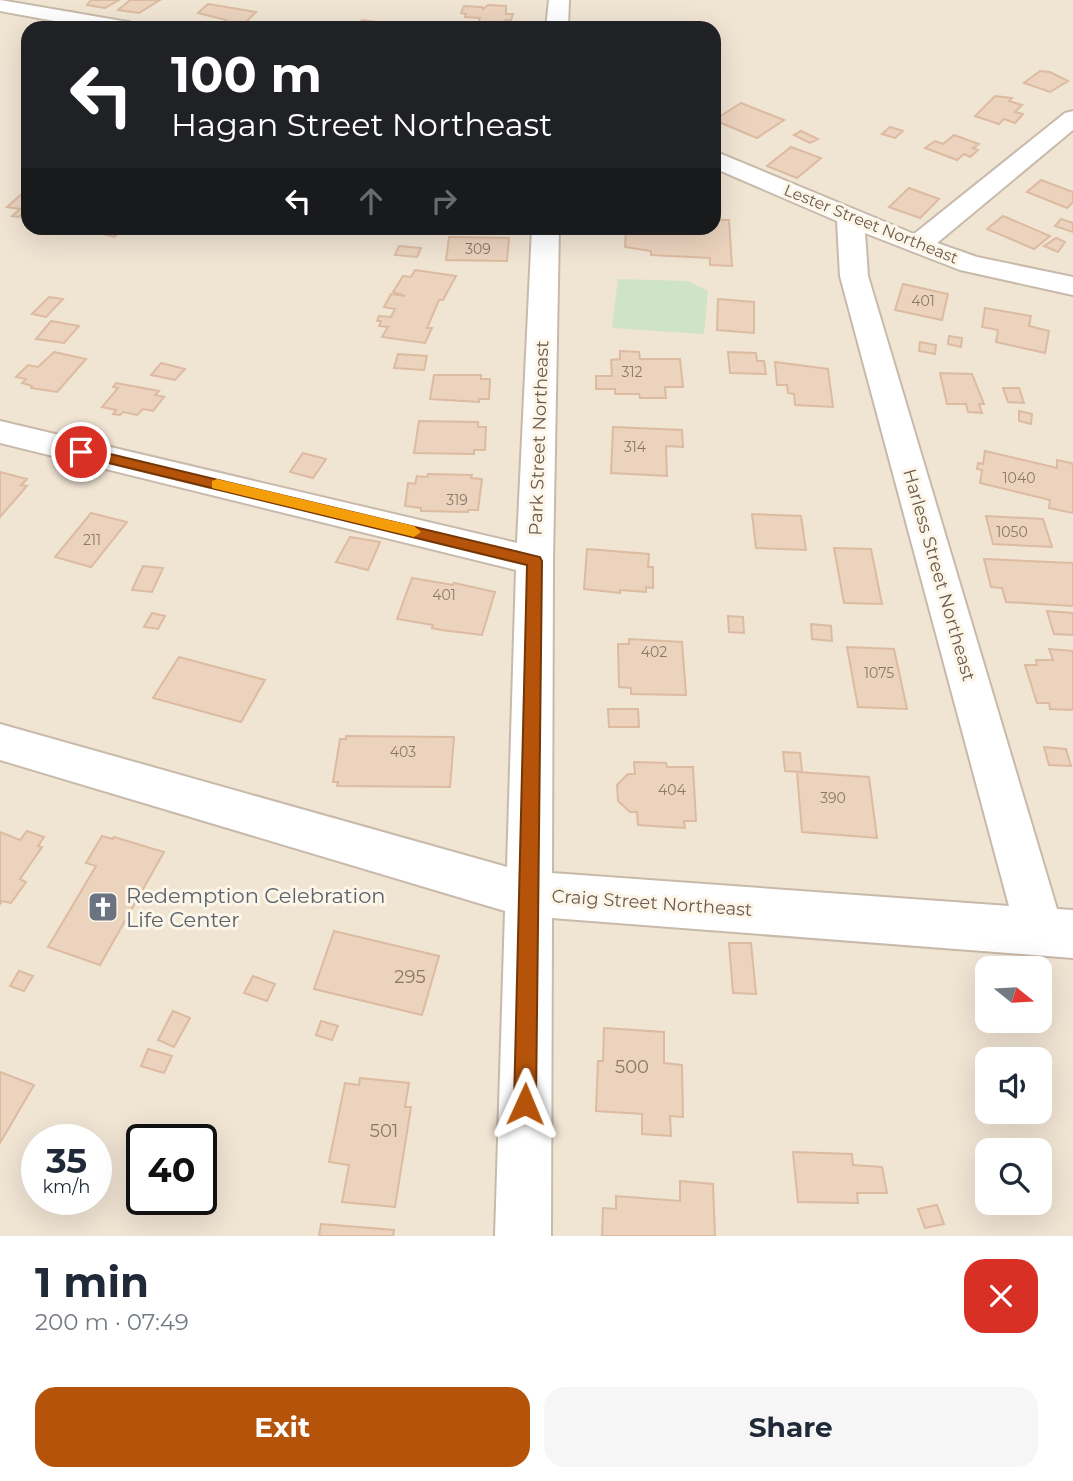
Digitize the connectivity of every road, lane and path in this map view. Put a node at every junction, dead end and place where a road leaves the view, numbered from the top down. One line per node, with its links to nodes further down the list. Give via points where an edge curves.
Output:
1 (559, 0): 4 (street)
2 (0, 5): 3 (street)
3 (89, 21)
4 (558, 21)
5 (1073, 118): 9 (street)
6 (721, 162): 7 (street, Lester Street Northeast)
7 (850, 217): 9 (street, Lester Street Northeast); 15 (street, Harless Street Northeast, via 854,276)
8 (546, 235): 12 (street, Park Street Northeast)
9 (917, 246): 10 (street, Lester Street Northeast, via 970,264)
10 (1073, 286)
11 (0, 432): 12 (street)
12 (535, 561): 14 (street, Park Street Northeast)
13 (0, 742): 14 (street, Craig Street Northeast)
14 (527, 894): 15 (street, Craig Street Northeast); 16 (street, Park Street Northeast)
15 (1056, 933)
16 (523, 1236)

